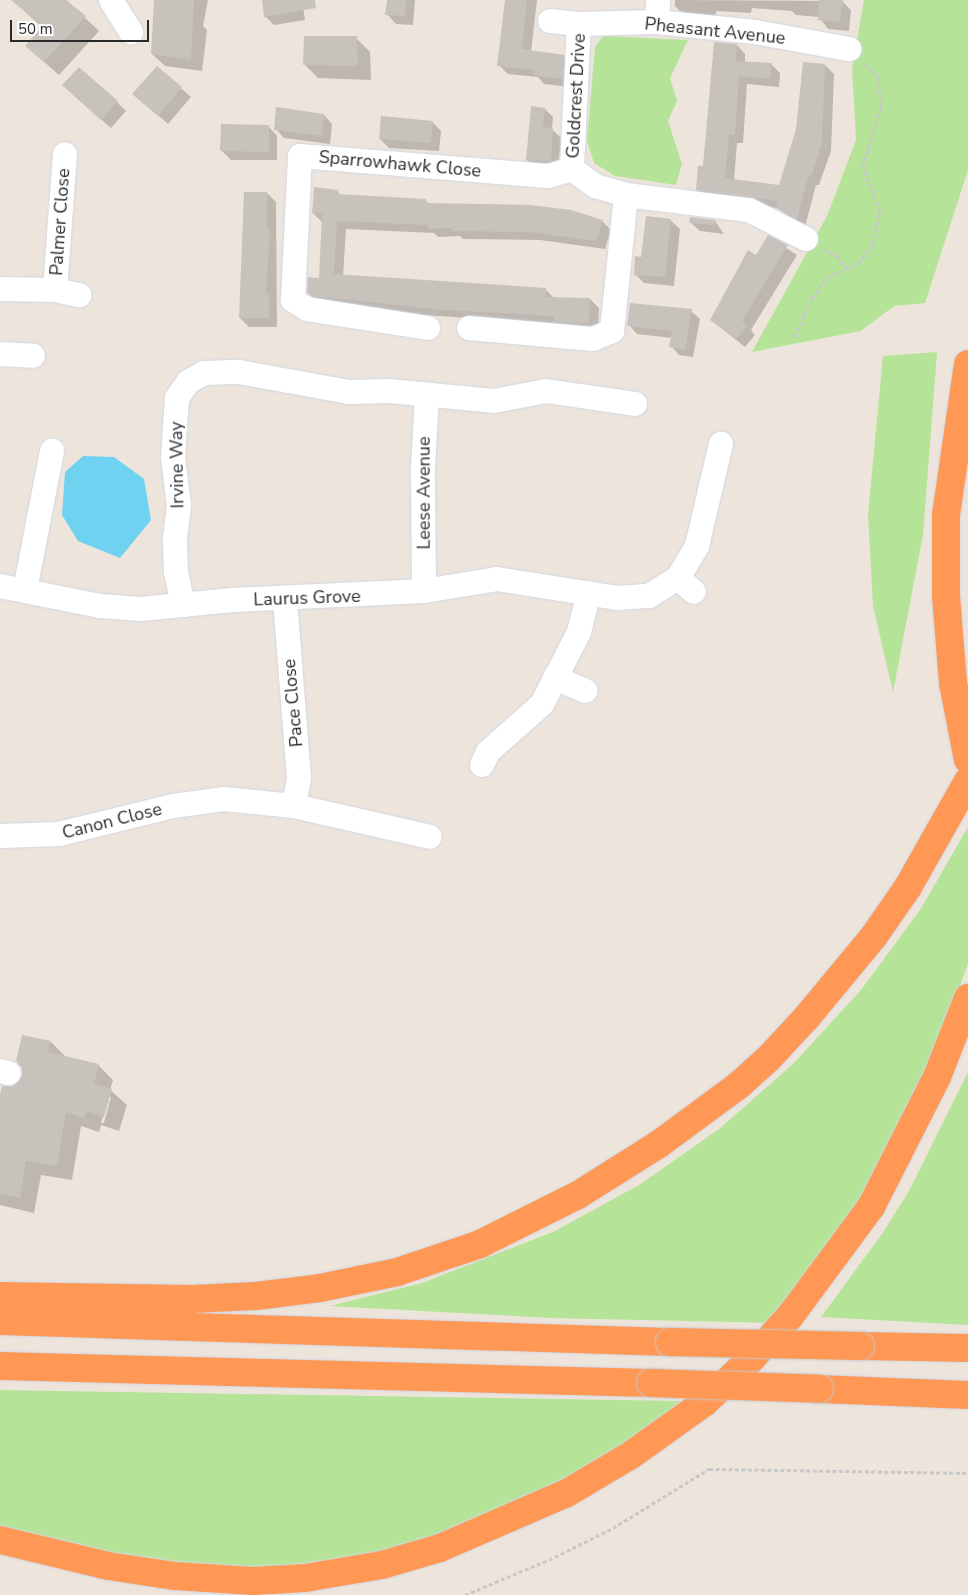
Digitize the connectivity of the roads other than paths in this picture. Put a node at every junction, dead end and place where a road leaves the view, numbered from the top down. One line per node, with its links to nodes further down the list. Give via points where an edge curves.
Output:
1 (111, 0): 5 (street)
2 (658, 11): 4 (street, Pheasant Avenue); 6 (street, Pheasant Avenue)
3 (550, 21): 4 (street, Pheasant Avenue)
4 (579, 24): 8 (street, Goldcrest Drive)
5 (131, 32)
6 (849, 49)
7 (65, 154): 12 (street, Palmer Close)
8 (572, 168): 9 (street, Goldcrest Drive, via 595,186); 14 (street, Sparrowhawk Close, via 548,176 300,156 293,300 308,309)
9 (626, 194): 10 (street, Goldcrest Drive, via 749,210); 15 (street, via 612,331 593,339)
10 (806, 239)
11 (0, 289): 12 (street)
12 (55, 290): 13 (street)
13 (79, 295)
14 (428, 328)
15 (469, 328)
16 (0, 354): 17 (street)
17 (33, 356)
18 (968, 364): 31 (highway, via 946,515 946,596 953,683)
19 (427, 395): 20 (street, via 494,401 546,391); 25 (street, Leese Avenue, via 423,466); 28 (street, Irvine Way, via 390,391 349,392 239,372 204,373 188,382 177,398 173,457 179,506 176,572)
20 (634, 404)
21 (721, 444): 26 (street, Laurus Grove, via 686,585 649,596 617,598)
22 (52, 451): 24 (street)
23 (0, 586): 24 (street, Laurus Grove)
24 (25, 590): 28 (street, Laurus Grove, via 100,606 141,609)
25 (424, 591): 26 (street, Laurus Grove, via 497,579); 27 (street, Laurus Grove)
26 (589, 593): 29 (street, via 579,632)
27 (285, 600): 28 (street, Laurus Grove); 34 (street, Pace Close, via 299,778)
28 (183, 605)
29 (555, 678): 30 (street); 32 (street, via 542,704 488,752)
30 (585, 691)
31 (968, 760)
32 (482, 765)
33 (968, 781): 38 (highway, via 908,887 874,936 813,1011 768,1059 739,1085 659,1144 569,1199 480,1244 397,1272 320,1288 191,1299)
34 (294, 806): 35 (street, Canon Close, via 224,799 173,806 59,834); 36 (street)
35 (0, 836)
36 (430, 837)
37 (968, 998): 43 (highway, via 934,1085 871,1208 791,1315 705,1402 567,1494 440,1548 382,1565 305,1578 254,1581 192,1579 108,1566)
38 (0, 1296)
39 (0, 1321): 40 (highway, bridge)
40 (968, 1348)
41 (0, 1366): 42 (highway, bridge, via 651,1383)
42 (968, 1395)
43 (0, 1540)

